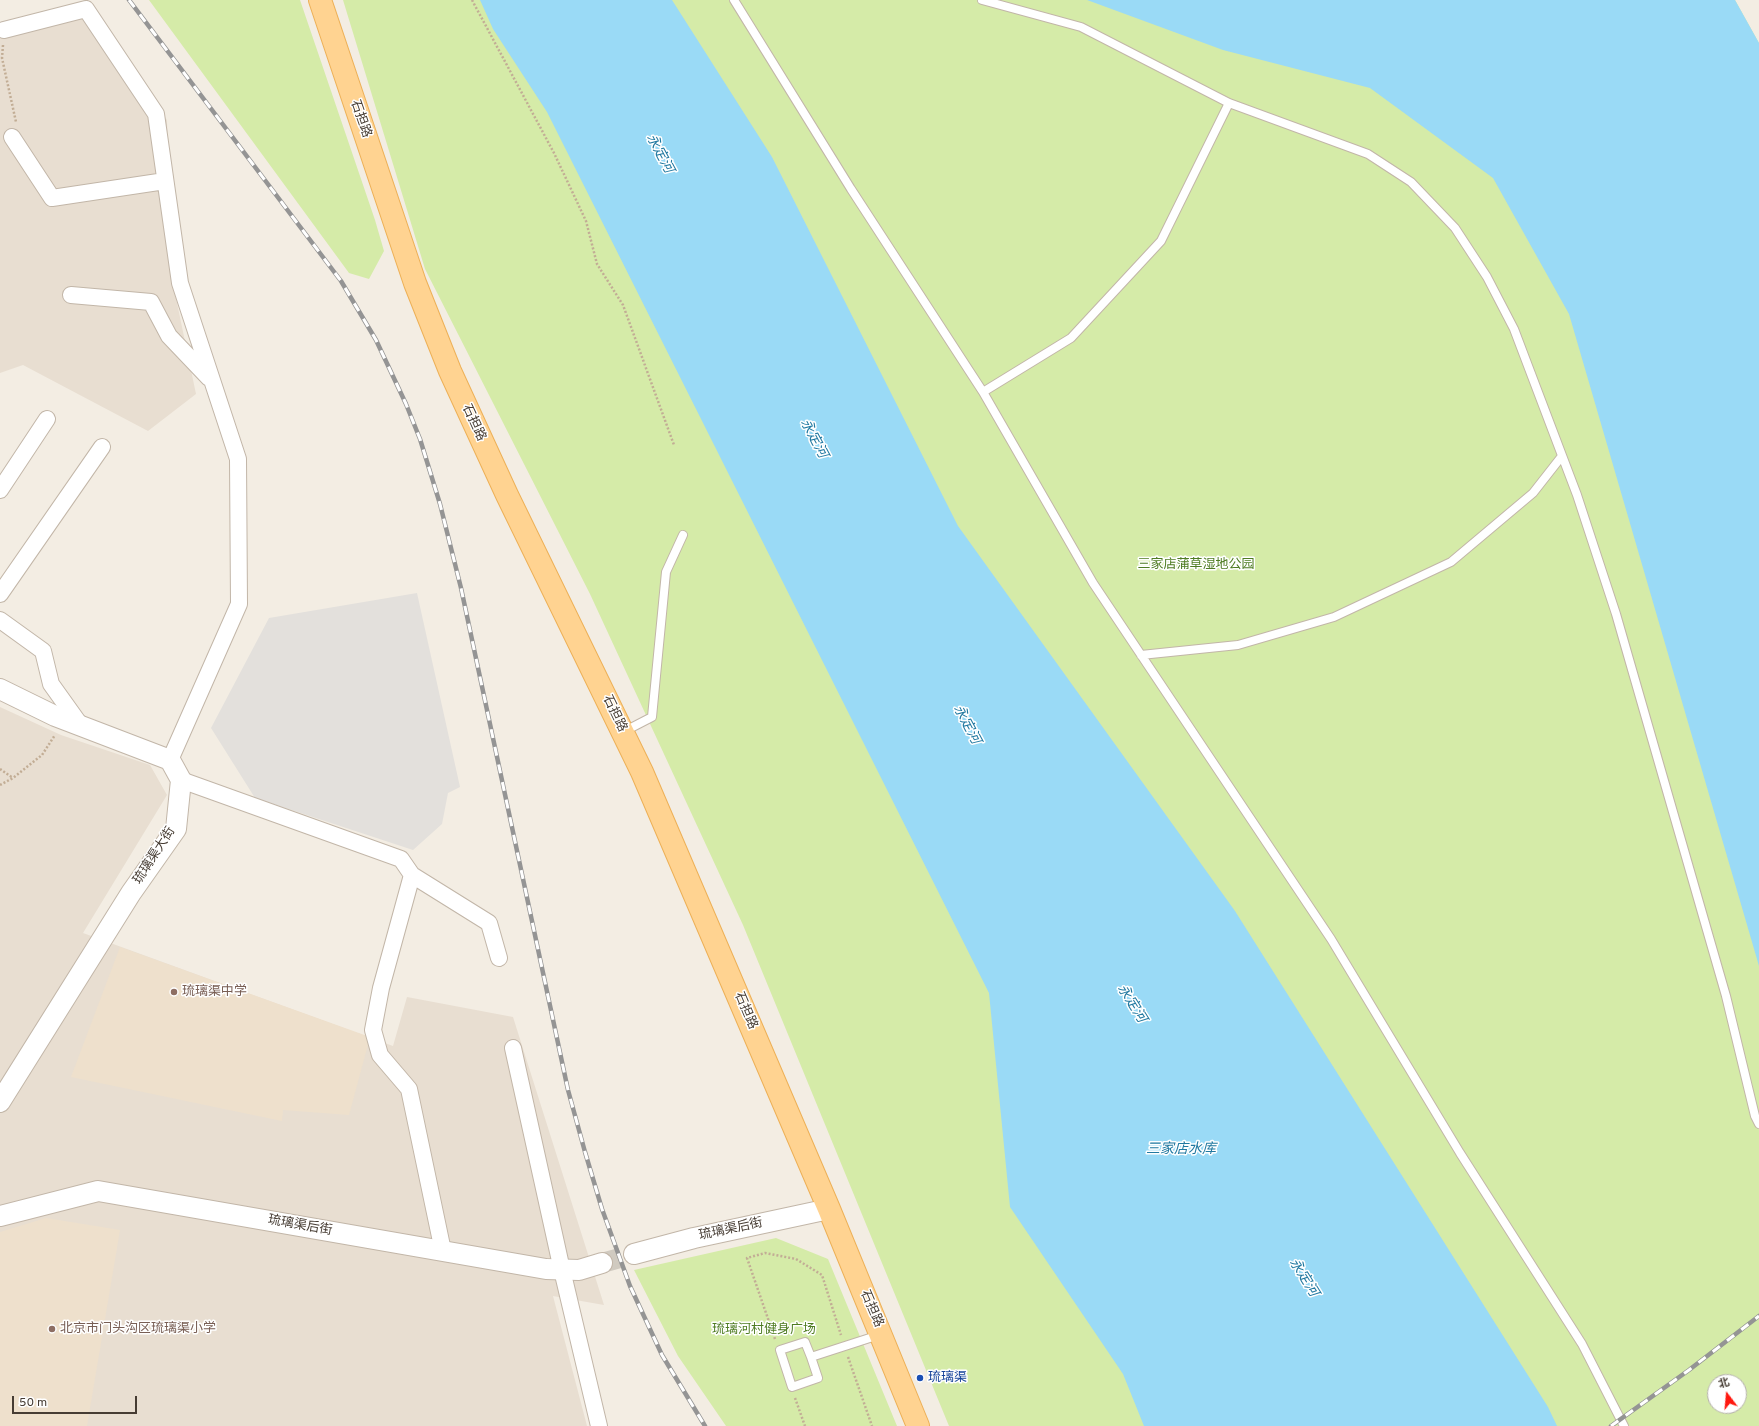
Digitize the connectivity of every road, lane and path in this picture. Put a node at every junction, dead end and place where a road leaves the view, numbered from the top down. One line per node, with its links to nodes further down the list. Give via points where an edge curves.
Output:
1 (320, 0): 23 (main road, 石担路, via 415,283 450,371 507,495)
2 (472, 0): 13 (path, via 554,153 586,220 597,264 623,304)
3 (734, 0): 11 (lane, via 851,189)
4 (982, 0): 6 (lane, via 1081,26)
5 (4, 30): 7 (path, via 2,58); 8 (street, via 86,10 156,114)
6 (1229, 103): 11 (lane, via 1161,241 1071,338); 15 (lane, via 1368,154 1411,182 1455,228 1487,277 1514,329)
7 (14, 131): 8 (street, via 52,198)
8 (165, 181): 10 (street, via 180,283)
9 (71, 295): 10 (street, via 150,302 169,336)
10 (213, 381): 24 (street, via 238,459 239,604)
11 (984, 392): 20 (lane, via 1093,583)
12 (47, 419): 16 (street)
13 (674, 445)
14 (102, 448): 18 (street)
15 (1562, 456): 20 (lane, via 1532,493 1451,562 1334,617 1238,645); 33 (lane, via 1616,614 1726,996)
16 (0, 490)
17 (683, 535): 23 (lane, via 666,572 652,717)
18 (0, 594)
19 (0, 620): 22 (street, via 43,651 51,684)
20 (1141, 655): 49 (lane, via 1331,939 1456,1146 1582,1344)
21 (0, 689): 22 (street)
22 (73, 723): 24 (street); 26 (path, via 42,755)
23 (623, 732): 34 (main road, 石担路)
24 (170, 760): 27 (street)
25 (0, 769): 26 (path)
26 (13, 778): 28 (path)
27 (181, 780): 29 (street, via 401,859); 32 (street, 琉璃渠大街, via 176,829 131,893)
28 (0, 785)
29 (412, 875): 30 (street, via 489,923); 36 (street, via 381,988 373,1030 380,1055 409,1089)
30 (499, 958)
31 (513, 1048): 39 (street)
32 (0, 1102)
33 (1759, 1124)
34 (829, 1209): 37 (street, 琉璃渠后街, via 694,1238); 40 (main road, 石担路)
35 (0, 1216): 36 (street, 琉璃渠后街, via 98,1191)
36 (443, 1251): 39 (street, 琉璃渠后街)
37 (634, 1254)
38 (602, 1263): 39 (street, 琉璃渠后街, via 579,1270)
39 (562, 1270): 45 (street)
40 (882, 1334): 41 (lane); 48 (main road, 石担路)
41 (845, 1347): 42 (path, via 822,1275 796,1259 765,1253 747,1258); 43 (lane); 47 (path)
42 (780, 1350): 43 (lane, via 805,1342); 44 (lane)
43 (811, 1357): 44 (lane, via 818,1378)
44 (792, 1387): 46 (path)
45 (599, 1426)
46 (805, 1426)
47 (872, 1426)
48 (918, 1426)
49 (1624, 1426)

